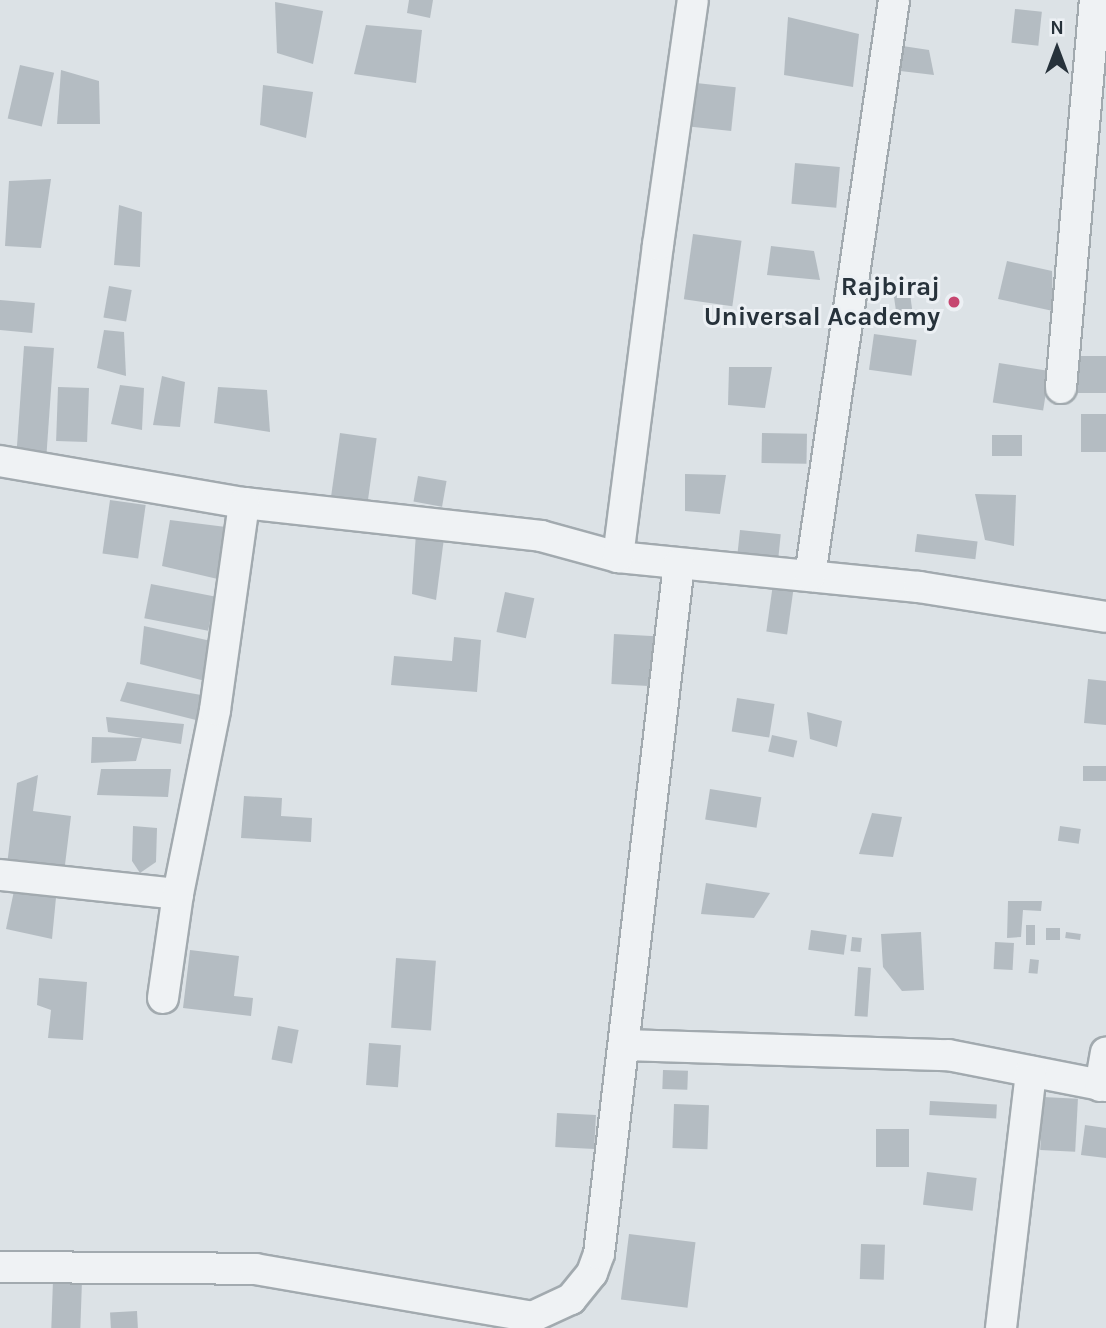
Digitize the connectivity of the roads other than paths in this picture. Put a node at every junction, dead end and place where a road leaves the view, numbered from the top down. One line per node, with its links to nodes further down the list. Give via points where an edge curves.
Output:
1 (693, 0): 7 (street)
2 (894, 0): 9 (street)
3 (1095, 0): 4 (street)
4 (1061, 388)
5 (0, 461): 6 (street)
6 (244, 503): 7 (street, via 541,536); 12 (street, via 215,710)
7 (618, 558): 8 (street)
8 (679, 564): 9 (street); 14 (street)
9 (810, 576): 10 (street, via 919,587)
10 (1106, 617)
11 (0, 874): 12 (street)
12 (178, 894): 13 (street)
13 (163, 999)
14 (624, 1045): 16 (street, via 948,1055); 18 (street, via 599,1254 592,1273 571,1299 549,1312 532,1317 509,1315 255,1269)
15 (1106, 1053): 17 (street)
16 (1031, 1072): 17 (street); 19 (street)
17 (1103, 1086)
18 (0, 1267)
19 (1001, 1328)

